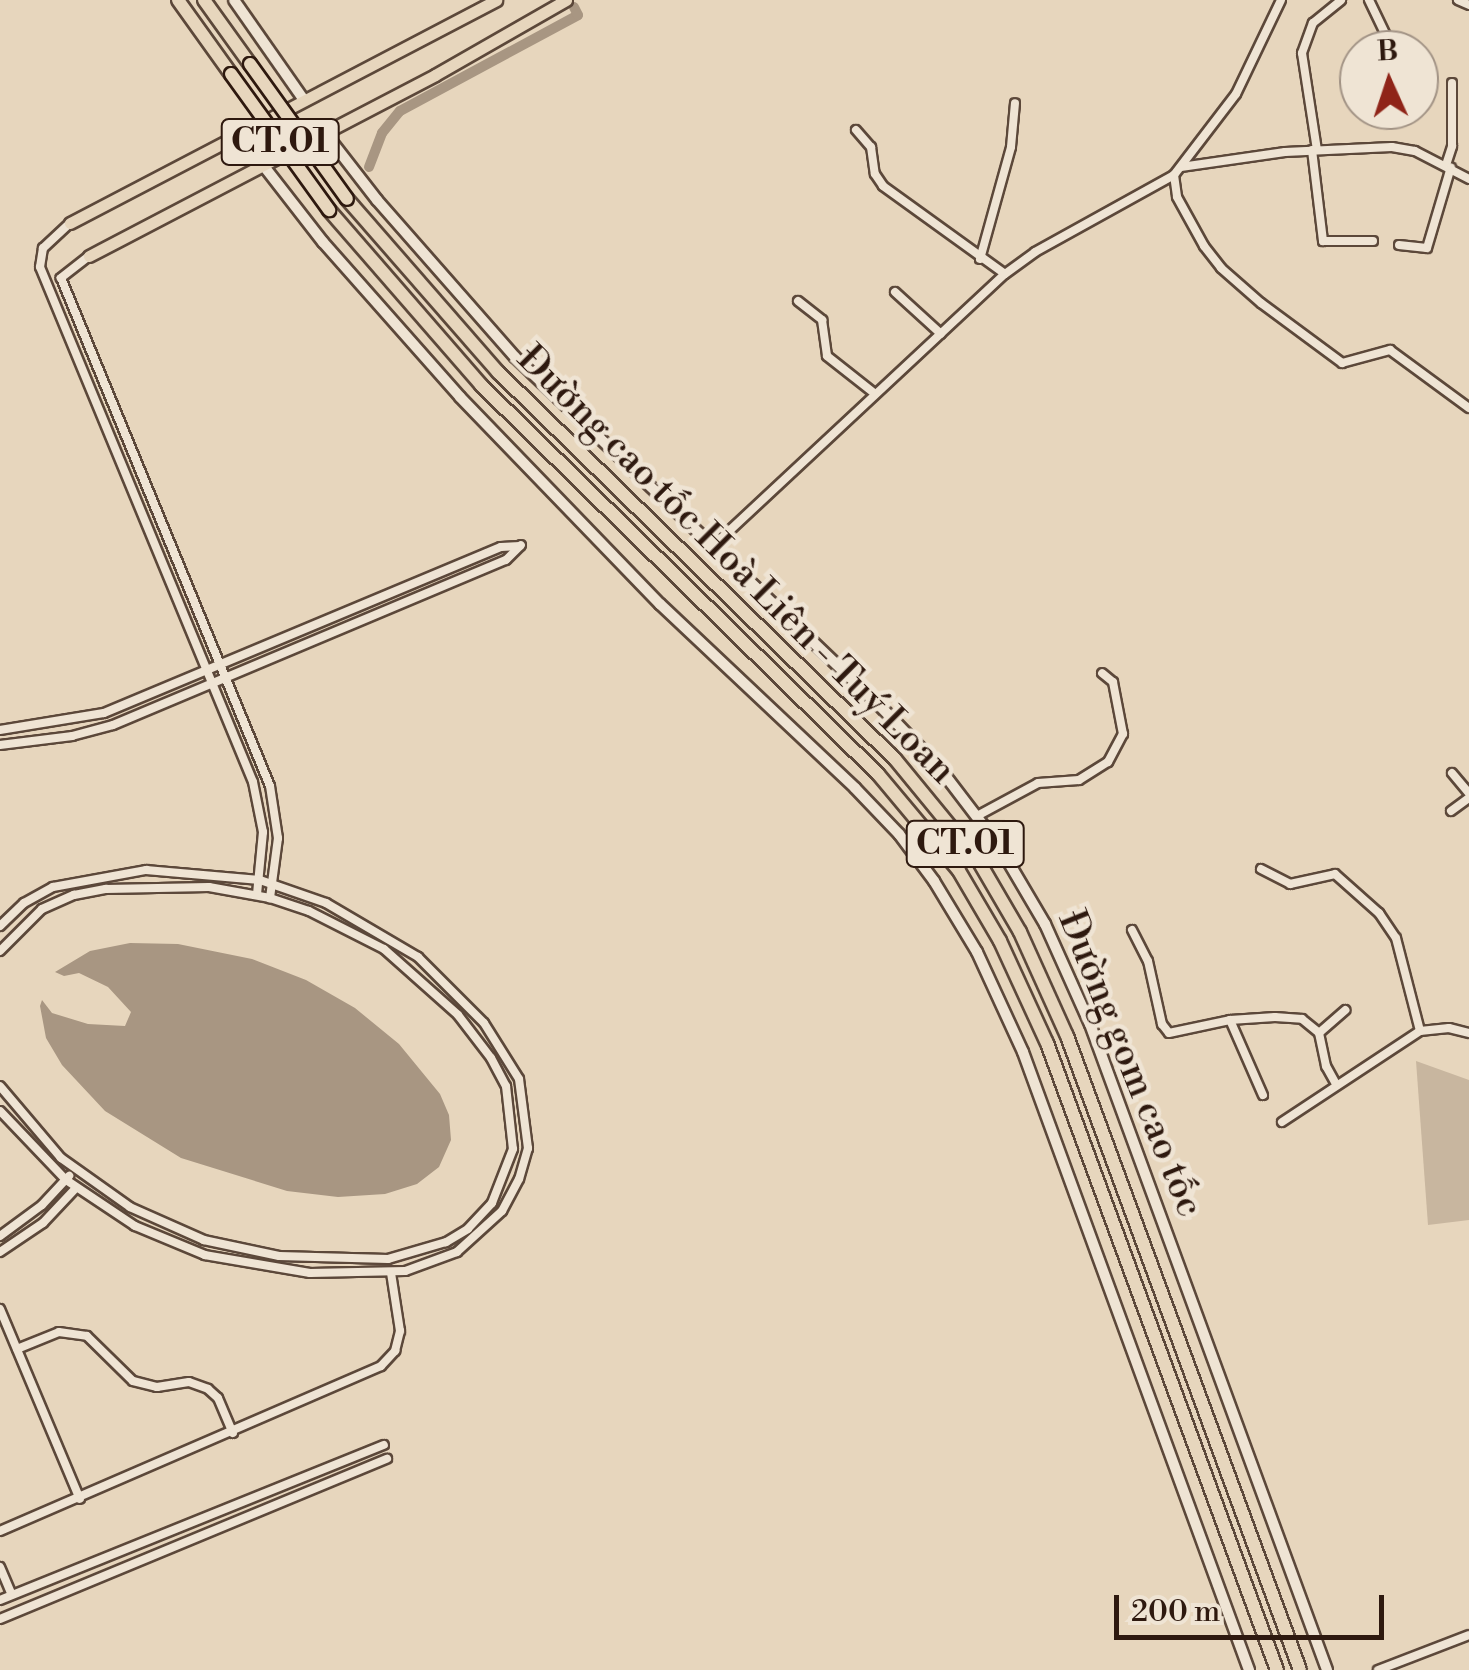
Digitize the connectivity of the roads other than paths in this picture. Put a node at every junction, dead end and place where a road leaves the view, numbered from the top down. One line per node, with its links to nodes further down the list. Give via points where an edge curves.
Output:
1 (178, 0): 88 (highway, Đường cao tốc Hoà Liên - Tuý Loan / CT.01, bridge, via 329,210 481,385 878,774 959,871 1047,1044)
2 (204, 0): 89 (highway, Đường cao tốc Hoà Liên - Tuý Loan / CT.01, bridge, via 347,199 498,372 894,760 978,860 1067,1036)
3 (234, 0): 13 (main road)
4 (496, 0): 13 (main road)
5 (566, 0): 16 (main road)
6 (1281, 0): 20 (street, via 1251,70)
7 (1342, 0): 17 (street, via 1313,22 1302,53)
8 (1369, 0): 11 (street)
9 (1458, 0): 10 (street)
10 (1469, 5)
11 (1383, 30)
12 (1452, 83): 19 (street)
13 (304, 100): 23 (main road)
14 (1015, 103): 27 (street, via 1011,147)
15 (856, 130): 27 (street, via 871,147 883,186)
16 (324, 133): 18 (main road); 34 (main road, Đường gom cao tốc, via 515,357)
17 (1314, 150): 19 (street, via 1400,147); 20 (street); 24 (street, via 1323,241)
18 (264, 165): 26 (main road); 87 (main road, via 460,397 660,604 855,788 934,881 977,952 1023,1052)
19 (1448, 166): 22 (street); 25 (street, via 1428,248)
20 (1181, 167): 21 (street)
21 (1174, 175): 28 (street); 33 (street, via 1177,197 1204,246 1261,303 1342,363 1390,350)
22 (1469, 178)
23 (70, 223): 36 (street, via 43,248 40,267)
24 (1374, 241)
25 (1400, 245)
26 (90, 256): 35 (street, via 65,271 65,288)
27 (980, 259): 28 (street)
28 (1004, 274): 31 (street)
29 (896, 292): 31 (street)
30 (798, 302): 32 (street, via 822,320 827,356)
31 (941, 334): 32 (street)
32 (874, 392): 34 (street)
33 (1469, 408)
34 (712, 546): 45 (main road, Đường gom cao tốc, via 879,705)
35 (220, 664): 36 (street); 38 (street); 38 (street, via 501,547 522,546 506,560)
36 (208, 669): 39 (street); 40 (street, via 94,716)
37 (1102, 673): 45 (street, via 1113,682 1123,734 1108,762 1079,780 1038,783)
38 (226, 677): 39 (street); 48 (street, via 275,805)
39 (213, 682): 41 (street, via 103,729); 47 (street, via 259,799)
40 (0, 730)
41 (0, 744)
42 (1452, 773): 43 (street)
43 (1469, 795): 44 (street)
44 (1451, 811)
45 (976, 816): 90 (main road, Đường gom cao tốc, via 1045,924 1090,1024)
46 (1261, 870): 58 (street, via 1290,884 1335,874 1379,913 1396,938)
47 (260, 880): 48 (street); 49 (street); 51 (street, via 178,870 88,877 33,897)
48 (274, 884): 50 (street); 54 (street, via 361,920)
49 (257, 894): 50 (street); 53 (street, via 166,884 85,892 33,915)
50 (270, 898): 55 (street, via 355,932)
51 (0, 926)
52 (1132, 930): 57 (street, via 1165,1030 1179,1034)
53 (0, 951)
54 (442, 978): 55 (street); 71 (street, via 494,1037 522,1090 528,1148)
55 (432, 988): 70 (street, via 492,1058 510,1097 514,1149)
56 (1345, 1010): 59 (street)
57 (1230, 1020): 59 (street, via 1302,1019); 63 (street)
58 (1420, 1031): 60 (street); 61 (street)
59 (1319, 1033): 61 (street)
60 (1469, 1033)
61 (1336, 1084): 65 (street)
62 (0, 1086): 66 (street)
63 (1263, 1095)
64 (0, 1111): 68 (street)
65 (1282, 1122)
66 (75, 1169): 67 (street); 68 (street)
67 (84, 1177): 69 (street); 70 (street, via 130,1207 204,1240 333,1260 402,1257 436,1247 468,1229)
68 (66, 1180): 69 (street); 72 (street)
69 (76, 1188): 73 (street, via 43,1223); 74 (street, via 134,1226 205,1255 281,1271)
70 (500, 1190): 71 (street)
71 (512, 1196): 74 (street, via 468,1246 434,1263)
72 (0, 1236)
73 (0, 1252)
74 (391, 1272): 77 (street, via 400,1330 387,1362)
75 (0, 1309): 76 (street)
76 (17, 1348): 77 (street, via 59,1332 87,1336 132,1381 208,1389); 80 (street)
77 (233, 1433): 80 (street)
78 (384, 1445): 83 (street)
79 (387, 1460): 85 (street)
80 (80, 1498): 81 (street)
81 (0, 1531)
82 (0, 1567): 83 (street)
83 (12, 1595): 84 (street)
84 (0, 1600)
85 (0, 1618)
86 (1469, 1635): 91 (street)
87 (1249, 1670)
88 (1277, 1670)
89 (1300, 1670)
90 (1327, 1670)
91 (1378, 1670)

